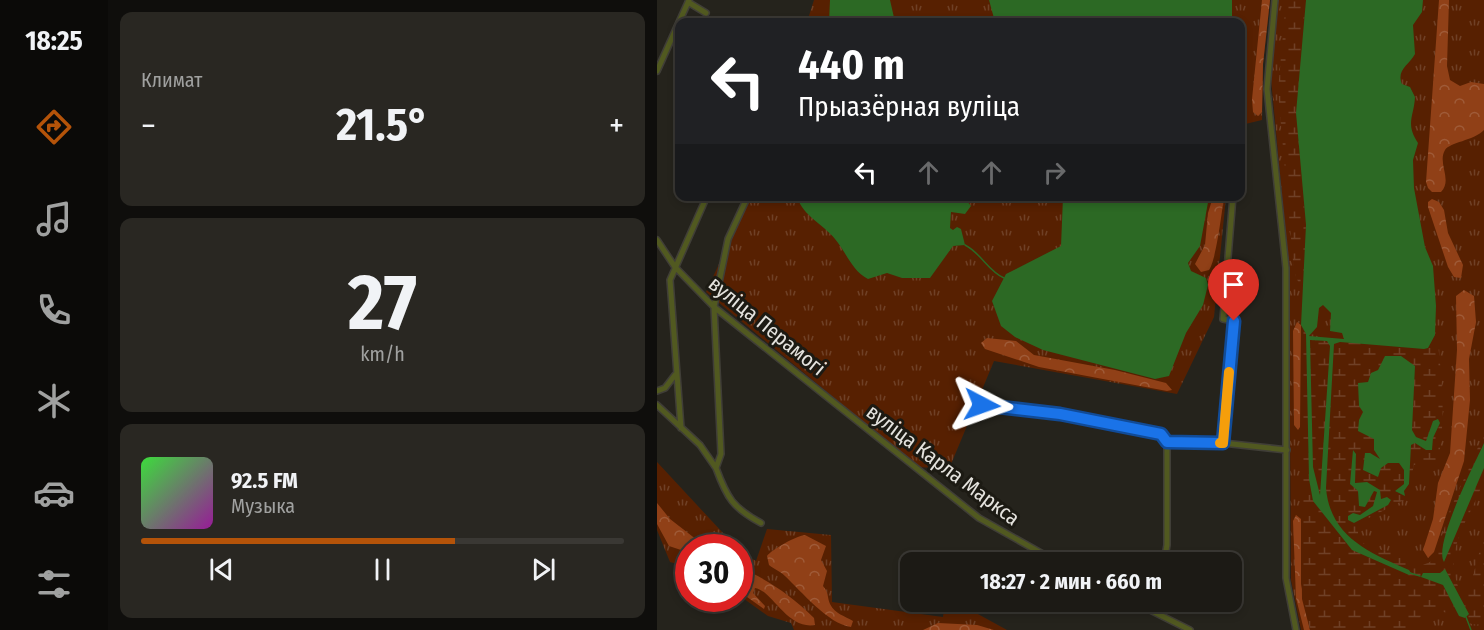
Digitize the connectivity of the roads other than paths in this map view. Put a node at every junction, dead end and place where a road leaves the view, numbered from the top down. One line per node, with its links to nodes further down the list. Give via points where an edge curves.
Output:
1 (1275, 0): 21 (street, via 1267,89 1286,268)
2 (688, 1): 3 (street); 4 (street)
3 (706, 13)
4 (680, 18)
5 (675, 30): 6 (street)
6 (657, 71)
7 (705, 201): 11 (street)
8 (746, 201): 12 (street, via 728,238)
9 (1233, 201): 20 (street, via 1223,319 1234,321)
10 (657, 240): 11 (street, вуліца Перамогі)
11 (675, 267): 12 (street, вуліца Перамогі); 13 (street, via 669,284)
12 (714, 307): 17 (street, вуліца Перамогі); 22 (street, via 721,454)
13 (676, 373): 14 (street, via 665,388); 18 (street)
14 (657, 391)
15 (657, 405): 18 (street)
16 (982, 405): 19 (street, via 1060,414 1161,434)
17 (842, 408): 24 (street, вуліца Карла Маркса, via 985,522)
18 (681, 428): 22 (street, via 700,445)
19 (1167, 442): 20 (street); 25 (street)
20 (1223, 443): 21 (street)
21 (1287, 450): 28 (street, via 1286,578)
22 (716, 468): 23 (street, via 728,499)
23 (761, 523)
24 (1039, 552)
25 (1166, 552)
26 (1155, 612): 27 (street)
27 (1191, 630)
28 (1296, 630)

